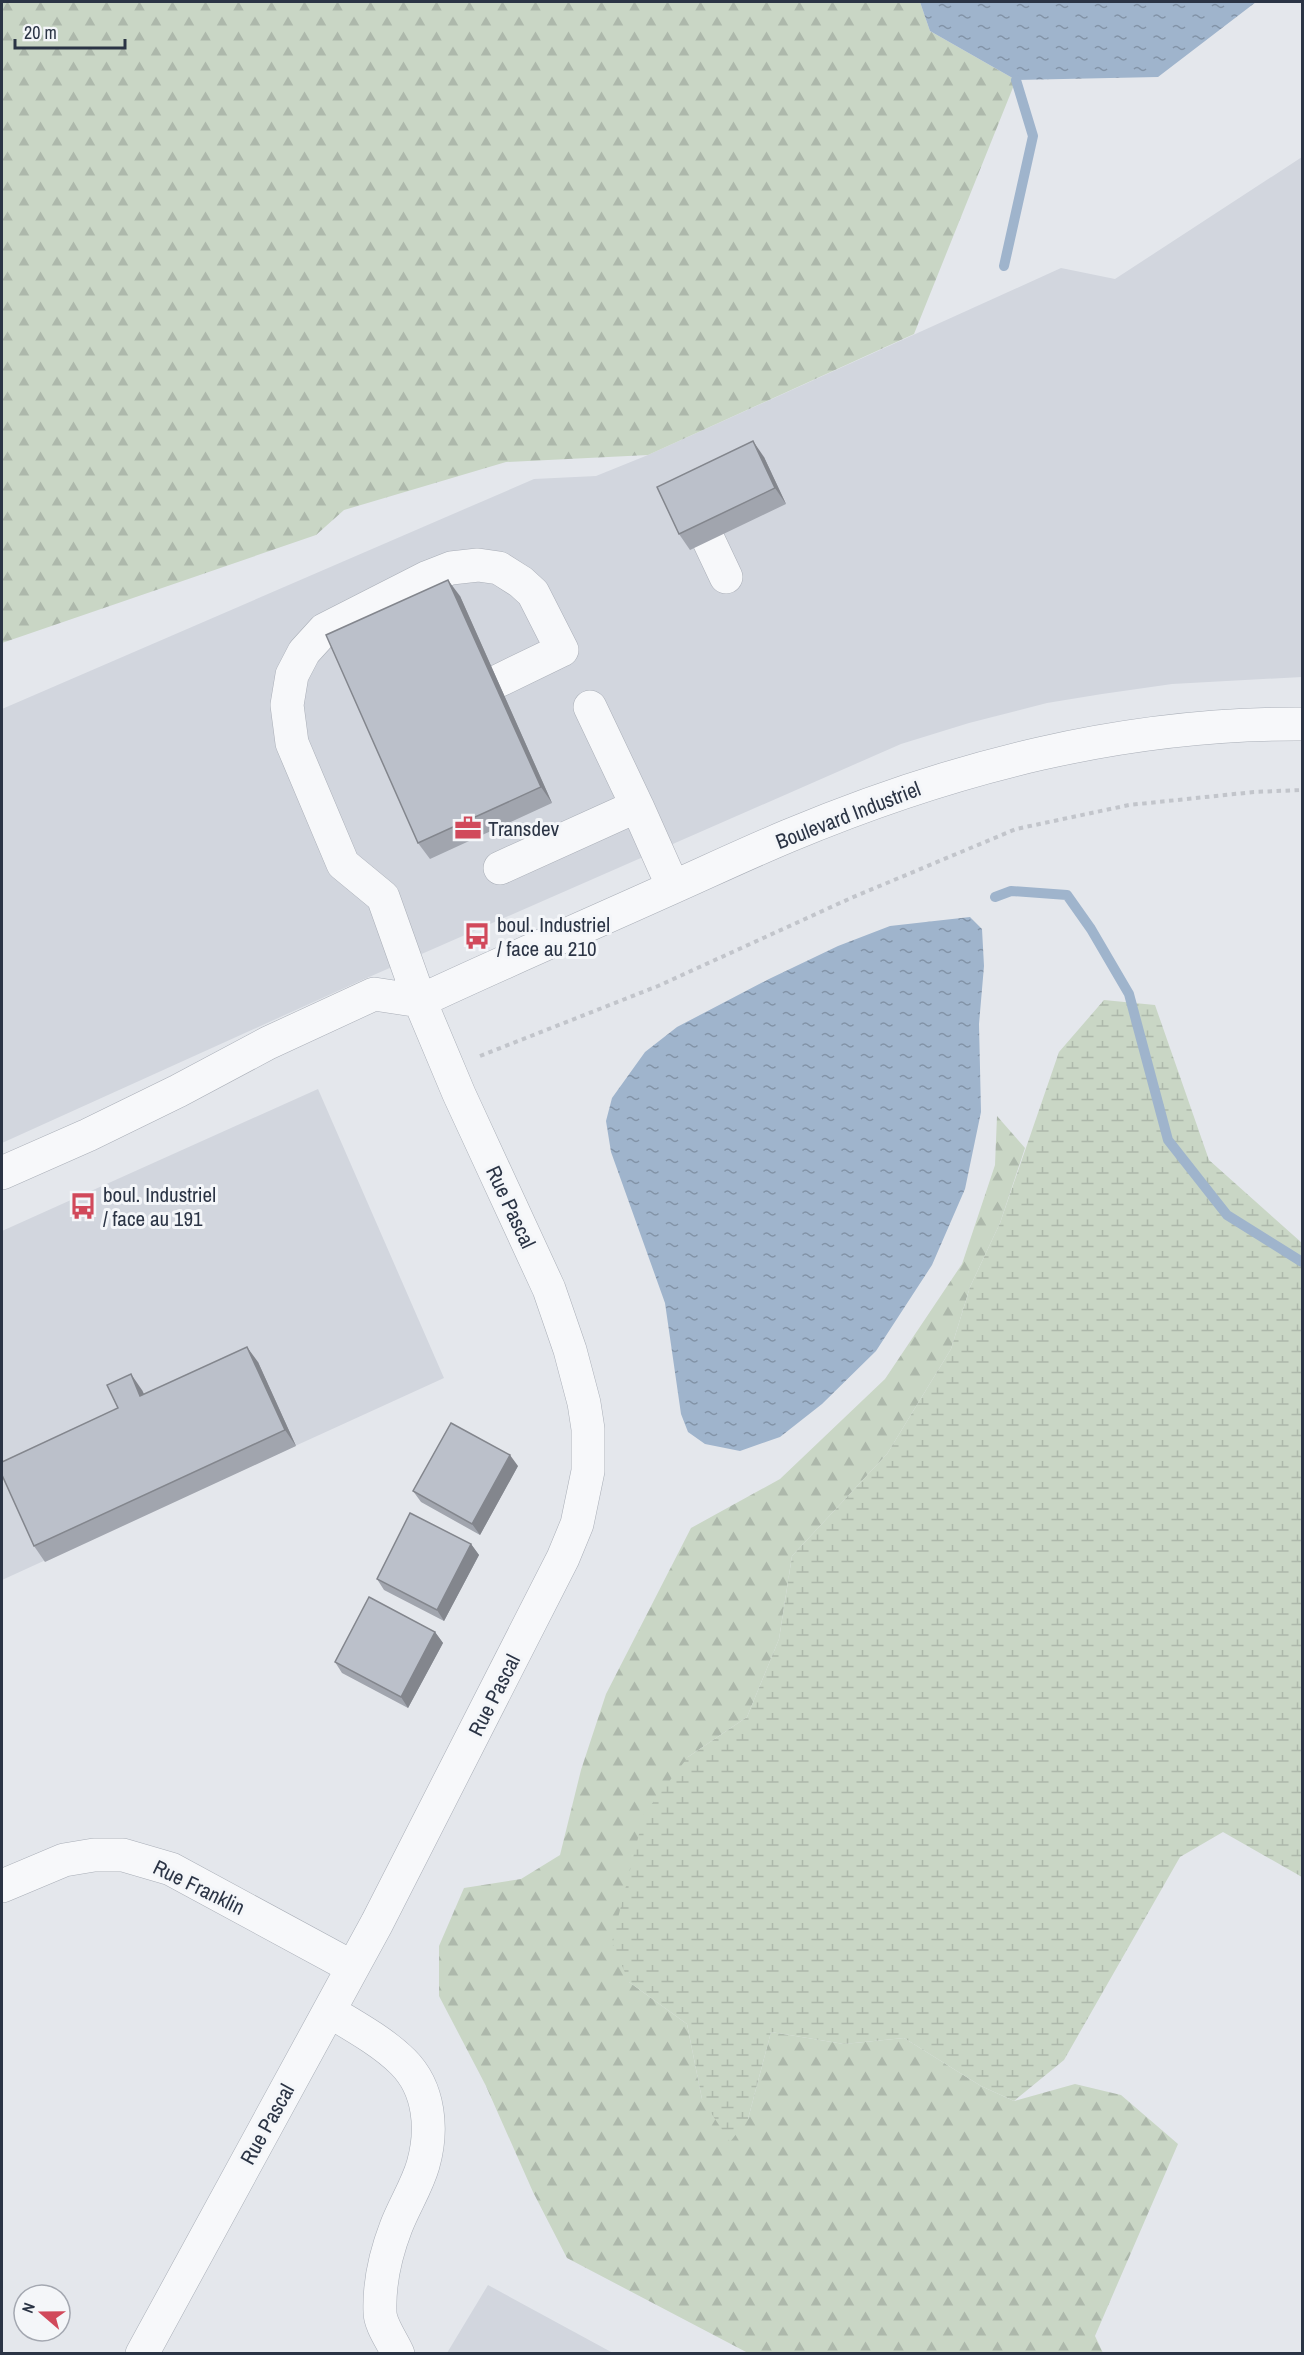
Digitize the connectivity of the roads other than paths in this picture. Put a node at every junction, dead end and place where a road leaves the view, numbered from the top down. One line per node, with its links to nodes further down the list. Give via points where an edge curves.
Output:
1 (709, 541): 2 (street)
2 (726, 577)
3 (498, 681): 9 (street, Rue Pascal, via 562,650 533,593 500,568 478,565 451,568 428,577 324,630 304,652 292,675 287,705 292,743 343,864 383,897)
4 (590, 706): 6 (street)
5 (1302, 724): 8 (street, Boulevard Industriel, via 1228,726 1125,736 966,772 797,832)
6 (637, 806): 7 (street); 8 (street)
7 (500, 868)
8 (673, 887): 9 (street, Boulevard Industriel)
9 (420, 1001): 10 (street, via 374,994); 12 (street, Rue Pascal, via 549,1288 584,1402 588,1471 577,1524 563,1558)
10 (2, 1173)
11 (2, 1886): 12 (street, Rue Franklin, via 64,1860 94,1855 132,1857 171,1869)
12 (352, 1967): 13 (street, Rue Pascal)
13 (329, 2011): 14 (street, Rue Pascal); 15 (street, via 403,2062 415,2076 430,2127 423,2165 395,2229 383,2272 380,2314)
14 (142, 2354)
15 (398, 2354)

